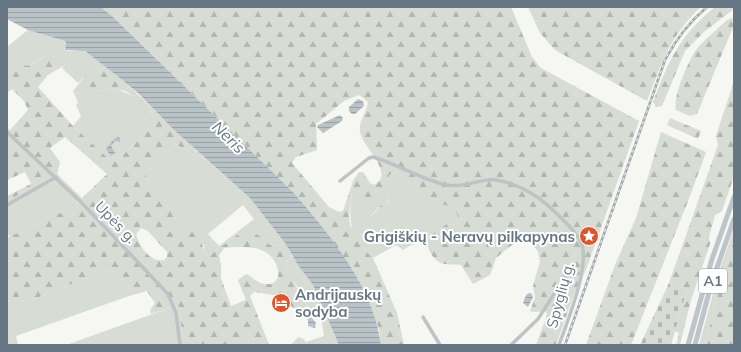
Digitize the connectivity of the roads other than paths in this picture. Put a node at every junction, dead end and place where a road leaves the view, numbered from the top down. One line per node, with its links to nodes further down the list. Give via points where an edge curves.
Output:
1 (7, 132): 2 (street, Upės g.)
2 (56, 177): 5 (street); 9 (street, Upės g., via 168,294 176,313)
3 (340, 181): 7 (street, Spyglių g., via 373,157 448,186 493,180 522,188 549,206 573,231 583,249)
4 (734, 197): 13 (highway, A1, via 710,265)
5 (7, 204)
6 (734, 220): 14 (highway, A1, via 724,245)
7 (581, 274): 11 (street, via 572,272 565,277 538,319); 12 (street, Spyglių g.)
8 (423, 317): 10 (street)
9 (180, 345)
10 (440, 345)
11 (511, 345)
12 (559, 345)
13 (688, 345)
14 (695, 345)

